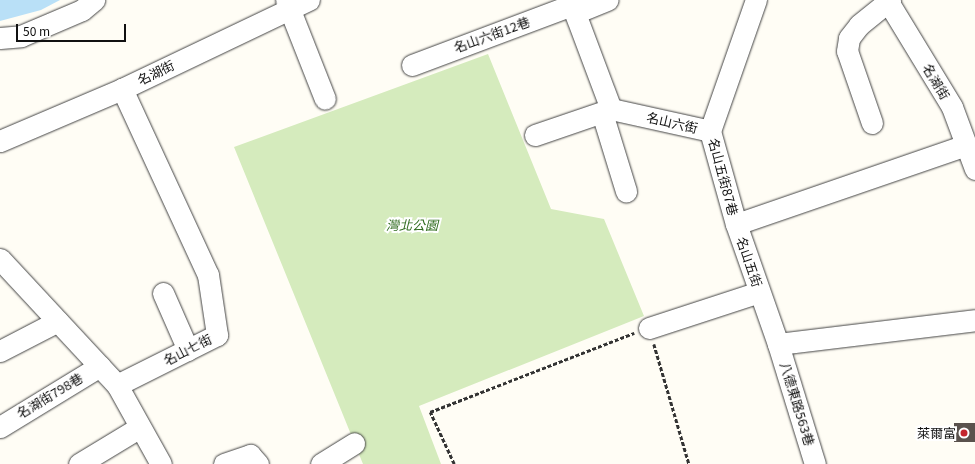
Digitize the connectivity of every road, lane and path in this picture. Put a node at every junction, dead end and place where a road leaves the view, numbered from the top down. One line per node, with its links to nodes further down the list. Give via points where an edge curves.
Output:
1 (309, 0): 5 (street, 名湖街)
2 (607, 0): 7 (street, 名山六街12巷)
3 (756, 0): 14 (street, 名山六街)
4 (888, 1): 13 (street, via 859,25 849,38 847,51); 17 (street, 名湖街, via 952,107)
5 (288, 4): 10 (street, 名湖街); 11 (street)
6 (88, 5): 8 (street, via 21,36)
7 (573, 6): 9 (street, 名山六街12巷); 12 (street)
8 (0, 38)
9 (412, 65)
10 (122, 89): 16 (street, 名湖街); 27 (street, 名山七街, via 208,275 217,335)
11 (325, 99)
12 (606, 111): 14 (street, 名山六街); 15 (street); 18 (street)
13 (872, 123)
14 (710, 131): 19 (street, 名山五街87巷)
15 (535, 135)
16 (0, 141)
17 (972, 159): 19 (street, 名山五街)
18 (626, 191)
19 (736, 224): 21 (street, 名山五街)
20 (0, 259): 24 (street)
21 (759, 292): 25 (street); 26 (street, 名山五街)
22 (163, 293): 27 (street)
23 (975, 320): 26 (street)
24 (58, 321): 28 (street); 29 (street)
25 (649, 328): 39 (path, via 430,412); 40 (path)
26 (778, 344): 41 (street, 八德東路563巷)
27 (188, 350): 30 (street, 名山七街)
28 (0, 351)
29 (100, 366): 30 (street); 31 (street, 名湖街798巷)
30 (118, 385): 32 (street)
31 (0, 427)
32 (140, 427): 34 (street); 35 (street)
33 (354, 443): 38 (street)
34 (79, 464)
35 (161, 464)
36 (224, 464): 37 (street, via 250,455)
37 (258, 464)
38 (321, 464)
39 (454, 464)
40 (689, 464)
41 (815, 464)

